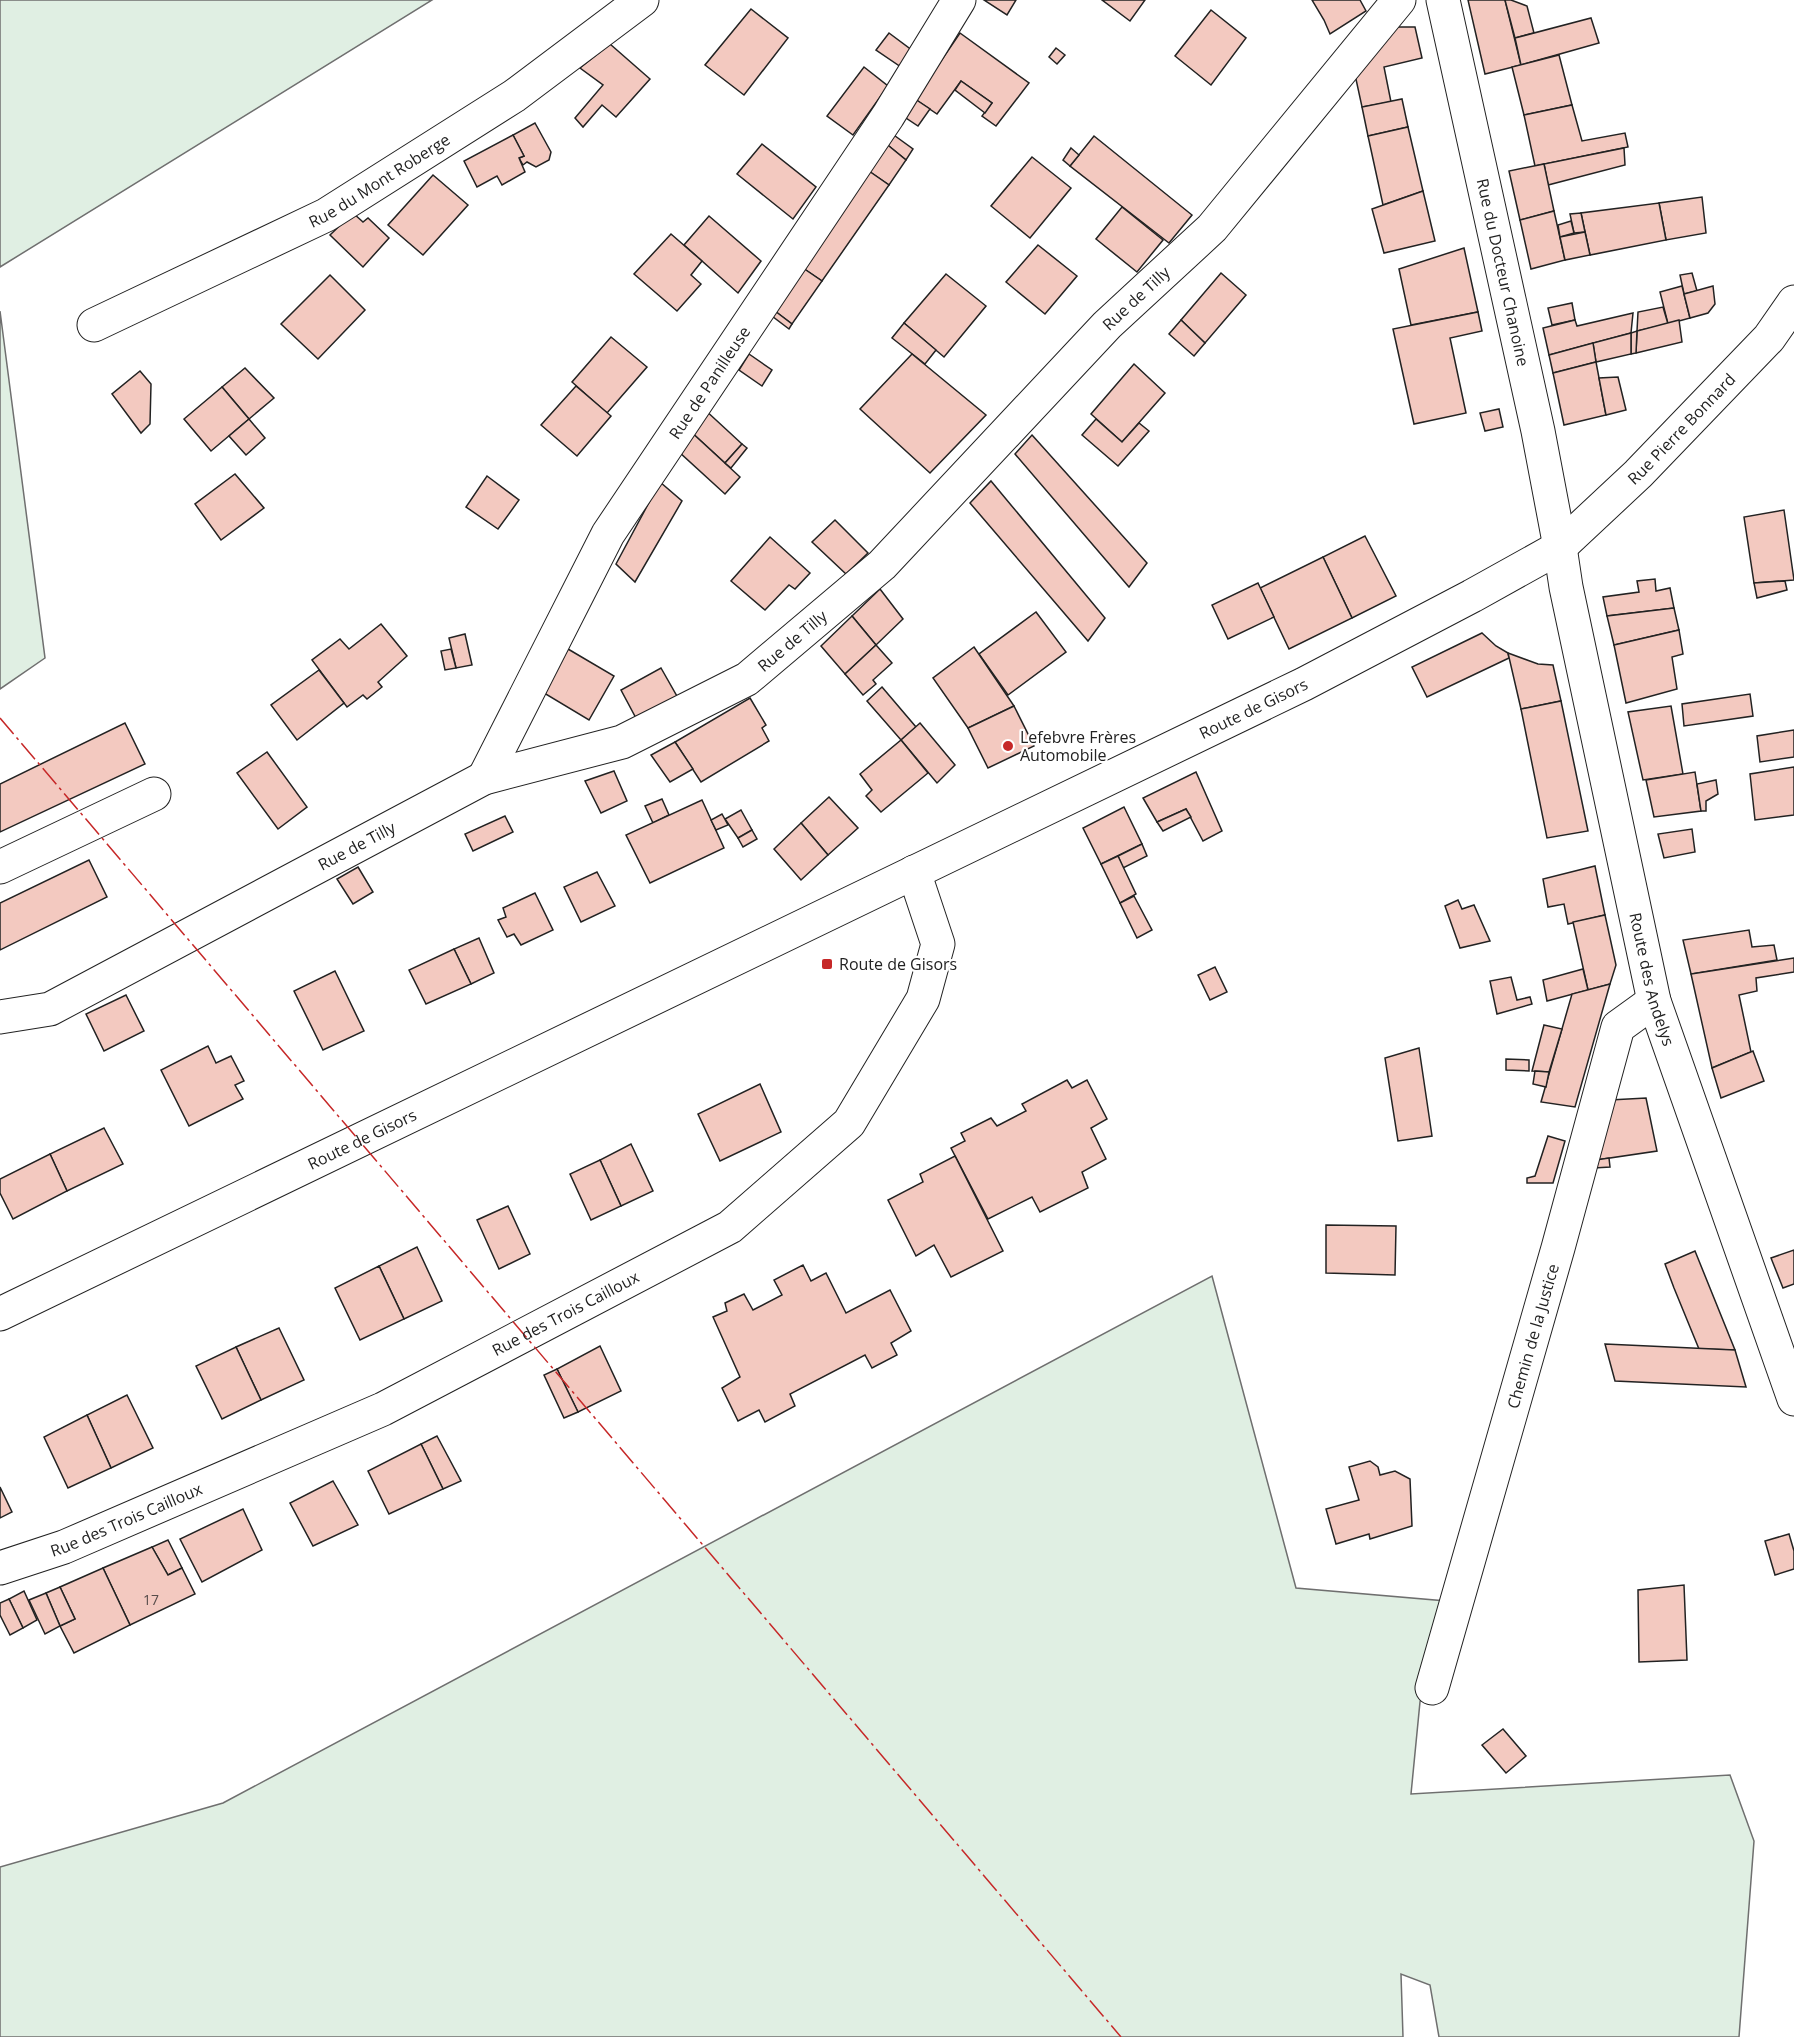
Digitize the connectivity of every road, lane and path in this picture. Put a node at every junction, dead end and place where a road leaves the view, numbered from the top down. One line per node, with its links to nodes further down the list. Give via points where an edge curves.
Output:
1 (642, 0): 6 (street, Rue du Mont Roberge, via 514,96 326,215)
2 (959, 0): 8 (street, Rue de Panilleuse, via 881,126 608,534)
3 (1399, 0): 8 (street, Rue de Tilly, via 1212,228 1107,325 882,565 747,679 622,742)
4 (1443, 0): 7 (street, Rue du Docteur Chanoine)
5 (1794, 302): 7 (street, Rue Pierre Bonnard, via 1769,338 1638,474)
6 (94, 325)
7 (1560, 547): 11 (street, Route de Gisors, via 1304,684); 12 (street, Route des Andelys)
8 (484, 778): 13 (street, Rue de Tilly, via 50,1009)
9 (154, 794): 10 (street)
10 (0, 867)
11 (914, 872): 14 (street, Route de Gisors); 16 (street, Rue des Trois Cailloux, via 938,944 923,999 849,1123 730,1227 383,1409 64,1547)
12 (1654, 1001): 15 (street, Route des Andelys); 17 (street, Chemin de la Justice, via 1618,1027)
13 (0, 1017)
14 (0, 1314)
15 (1794, 1399)
16 (0, 1568)
17 (1432, 1688)

